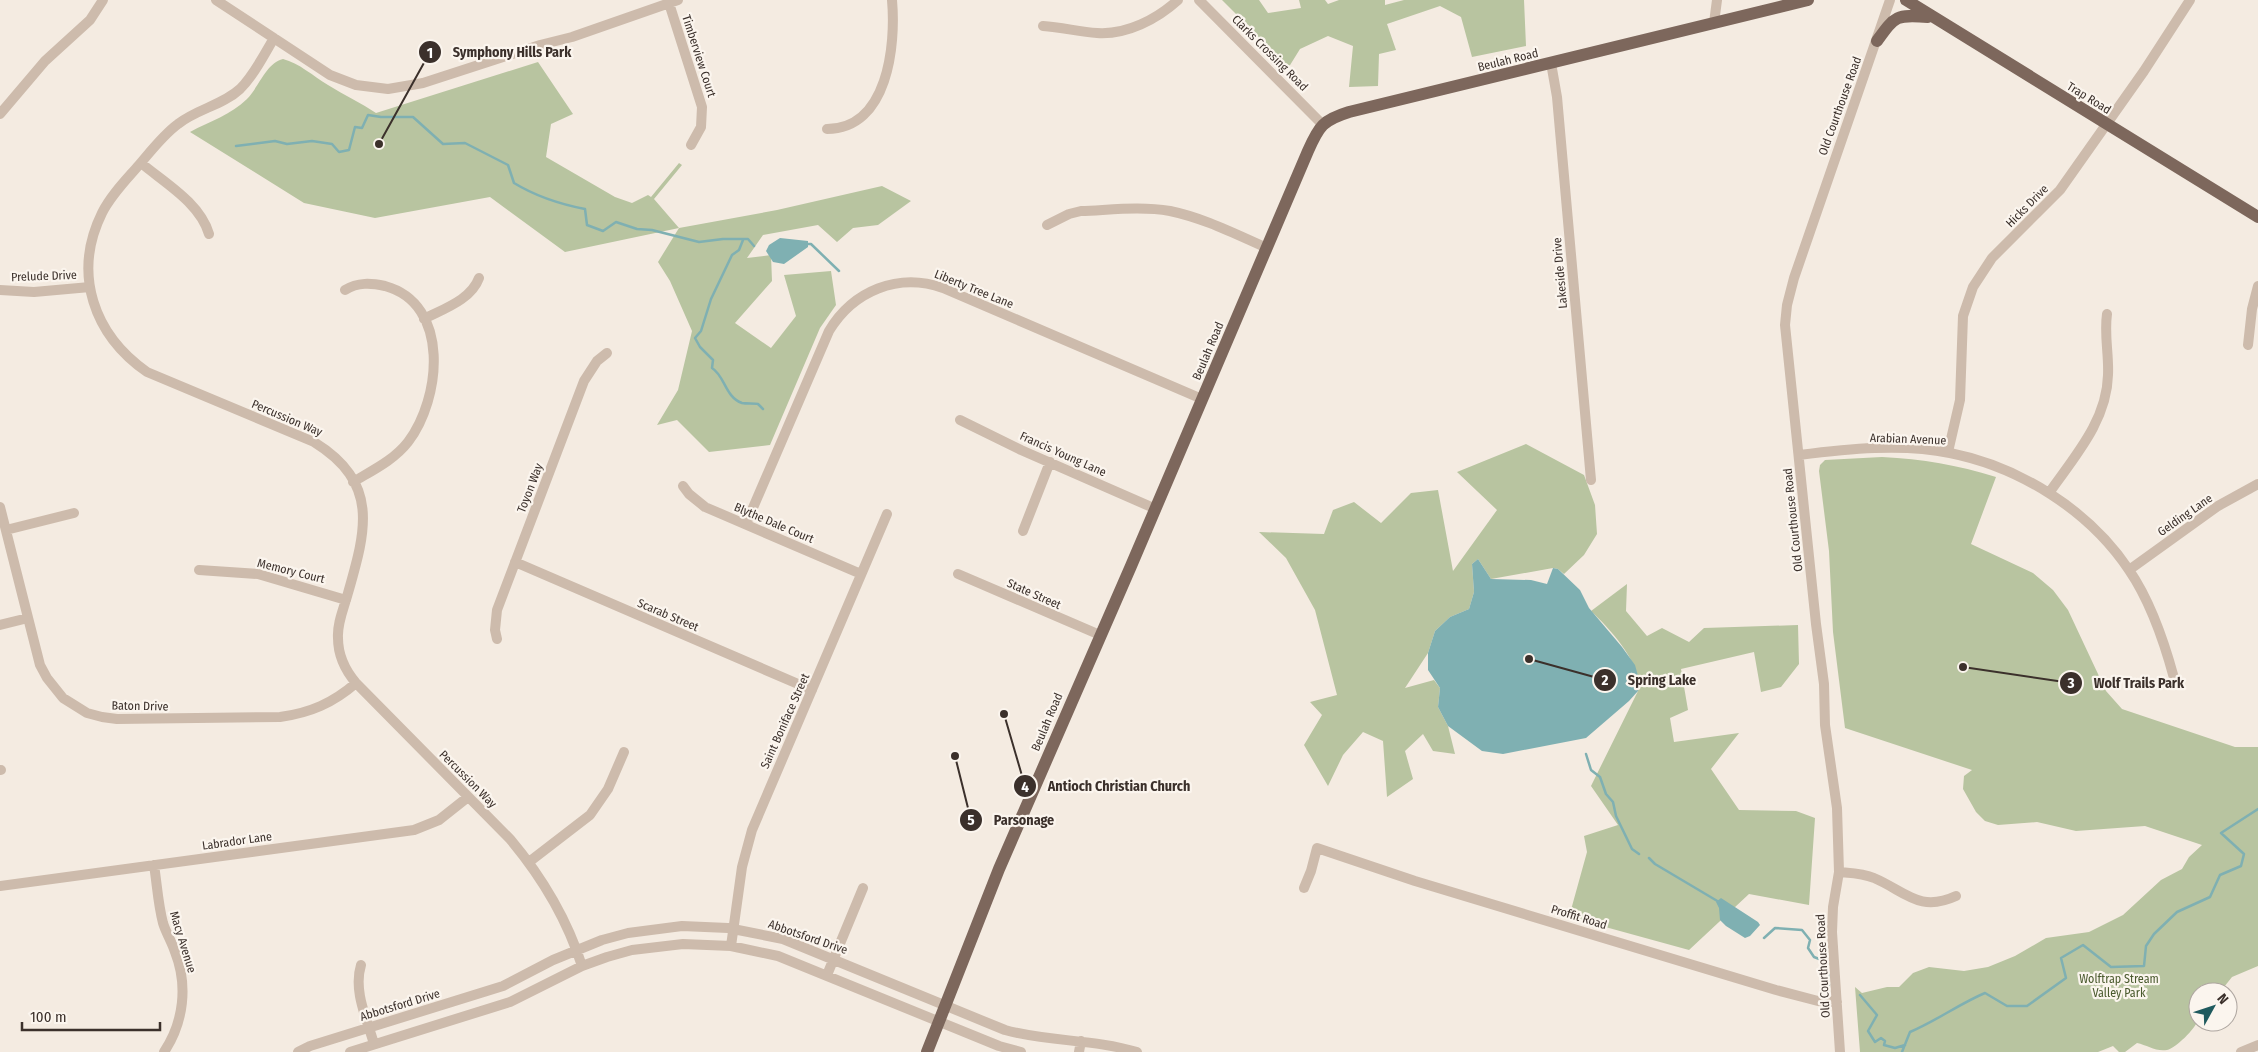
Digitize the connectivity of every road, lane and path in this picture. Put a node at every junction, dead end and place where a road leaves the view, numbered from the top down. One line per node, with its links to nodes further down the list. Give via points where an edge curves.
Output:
1 (103, 0): 18 (street, via 90,20 45,61)
2 (216, 0): 15 (street)
3 (892, 0): 21 (street, via 892,40 886,76 873,104 857,122)
4 (1178, 0): 14 (street, via 1150,19 1118,32 1097,33)
5 (1199, 0): 19 (street, Clarks Crossing Road)
6 (1718, 0): 13 (street)
7 (1808, 0): 13 (main road, Beulah Road)
8 (1890, 0): 16 (street, Old Courthouse Road)
9 (1906, 0): 12 (main road, Trap Road)
10 (2190, 0): 20 (street, Hicks Drive)
11 (672, 1): 15 (street, via 572,37 403,88 369,88 345,82); 22 (street, Timberview Court, via 702,107 701,127)
12 (1932, 18): 16 (main road, via 1900,17 1891,22); 20 (main road, Trap Road)
13 (1714, 23): 17 (main road, Beulah Road)
14 (1043, 26)
15 (274, 38): 23 (street, Percussion Way, via 239,90 179,122)
16 (1877, 41): 40 (street, Old Courthouse Road, via 1842,134 1787,305 1785,336)
17 (1552, 63): 19 (main road, Beulah Road, via 1350,112); 42 (street, Lakeside Drive)
18 (0, 114)
19 (1322, 124): 27 (main road, Beulah Road)
20 (2106, 124): 24 (main road, Trap Road); 39 (street, Hicks Drive, via 2060,190 1992,258 1973,287 1963,316 1960,400)
21 (827, 129)
22 (691, 144)
23 (141, 163): 26 (street, via 195,208); 30 (street, Percussion Way, via 111,198 96,227 89,258)
24 (2258, 217)
25 (1047, 225): 27 (street, via 1081,211 1162,210 1207,222)
26 (209, 234)
27 (1267, 248): 37 (main road, Beulah Road)
28 (479, 278): 34 (street, via 466,296)
29 (2258, 286): 35 (street)
30 (90, 287): 31 (street, Prelude Drive, via 34,292); 43 (street, Percussion Way, via 102,324 134,362 166,381 314,442 337,458)
31 (0, 290)
32 (345, 290): 34 (street, via 366,283 389,288 410,301)
33 (2107, 314): 46 (street, via 2108,375 2103,406 2088,438)
34 (424, 319): 43 (street, via 435,368 424,415 407,443 395,455)
35 (2248, 344)
36 (606, 353): 54 (street, Toyon Way, via 584,381)
37 (1202, 399): 48 (main road, Beulah Road); 51 (street, Liberty Tree Lane, via 943,288 911,282 883,286 858,298 829,331)
38 (960, 420): 41 (street, Francis Young Lane)
39 (1948, 452): 40 (street, Arabian Avenue, via 1846,450); 46 (street, Arabian Avenue, via 1992,465)
40 (1799, 455): 71 (street, Old Courthouse Road, via 1824,683 1825,725 1837,808)
41 (1050, 462): 48 (street, Francis Young Lane); 53 (street)
42 (1591, 480)
43 (353, 482): 59 (street, Percussion Way, via 362,504 364,532)
44 (2258, 484): 56 (street, Gelding Lane, via 2218,506)
45 (683, 486): 51 (street, Blythe Dale Court, via 698,502)
46 (2049, 493): 56 (street, Arabian Avenue, via 2078,514)
47 (0, 507): 52 (street, Baton Drive)
48 (1156, 509): 62 (main road, Beulah Road)
49 (74, 513): 52 (street)
50 (887, 514): 57 (street, Saint Boniface Street)
51 (746, 524): 57 (street, Blythe Dale Court)
52 (6, 530): 60 (street, Baton Drive)
53 (1023, 531)
54 (515, 562): 63 (street, Toyon Way, via 496,610 494,630); 66 (street, Scarab Street)
55 (198, 570): 59 (street, Memory Court, via 258,574)
56 (2129, 570): 64 (street, Arabian Avenue, via 2145,598 2167,651)
57 (861, 574): 66 (street, Saint Boniface Street)
58 (958, 574): 62 (street, State Street)
59 (346, 600): 65 (street, Percussion Way, via 339,626 339,650)
60 (28, 618): 61 (street); 65 (street, Baton Drive, via 40,665 54,689 74,706 102,717 241,718 296,714 327,704)
61 (0, 625)
62 (1100, 636): 84 (main road, Beulah Road, via 1002,861)
63 (497, 639)
64 (2174, 678)
65 (356, 683): 68 (street, Percussion Way)
66 (812, 690): 76 (street, Saint Boniface Street, via 747,844)
67 (624, 752): 69 (street, via 608,789 590,815)
68 (468, 796): 69 (street, Percussion Way); 70 (street, Labrador Lane, via 440,820 414,830)
69 (529, 862): 78 (street, Percussion Way, via 550,893)
70 (154, 865): 72 (street, Labrador Lane); 90 (street, Macy Avenue, via 162,916 182,981 180,1015)
71 (1840, 872): 75 (street, via 1872,877 1926,903 1938,903); 83 (street, Old Courthouse Road, via 1833,908)
72 (0, 886)
73 (863, 888): 79 (street)
74 (1304, 888): 83 (street, Proffit Road, via 1317,848 1415,881 1776,990 1818,1002)
75 (1956, 896)
76 (734, 928): 77 (street, Saint Boniface Street); 78 (street, Abbotsford Drive, via 655,928); 79 (street, Abbotsford Drive, via 783,939)
77 (731, 946): 81 (street, via 658,946); 82 (street, via 778,956)
78 (577, 950): 81 (street, Percussion Way); 86 (street, Abbotsford Drive, via 503,986)
79 (833, 958): 82 (street); 84 (street, Abbotsford Drive)
80 (361, 965): 86 (street, via 357,983)
81 (582, 966): 88 (street, via 510,1002)
82 (827, 975): 85 (street)
83 (1837, 1002): 97 (street, Old Courthouse Road)
84 (945, 1005): 85 (main road, Beulah Road); 87 (street, Abbotsford Drive, via 1020,1034)
85 (938, 1022): 93 (main road, Beulah Road); 94 (street)
86 (369, 1028): 88 (street); 91 (street, Abbotsford Drive)
87 (1080, 1041): 95 (street); 96 (street, Abbotsford Drive)
88 (374, 1044): 92 (street)
89 (2258, 1045): 98 (street)
90 (164, 1052)
91 (298, 1052)
92 (350, 1052)
93 (927, 1052)
94 (1021, 1052)
95 (1080, 1052)
96 (1137, 1052)
97 (1840, 1052)
98 (2241, 1052)

